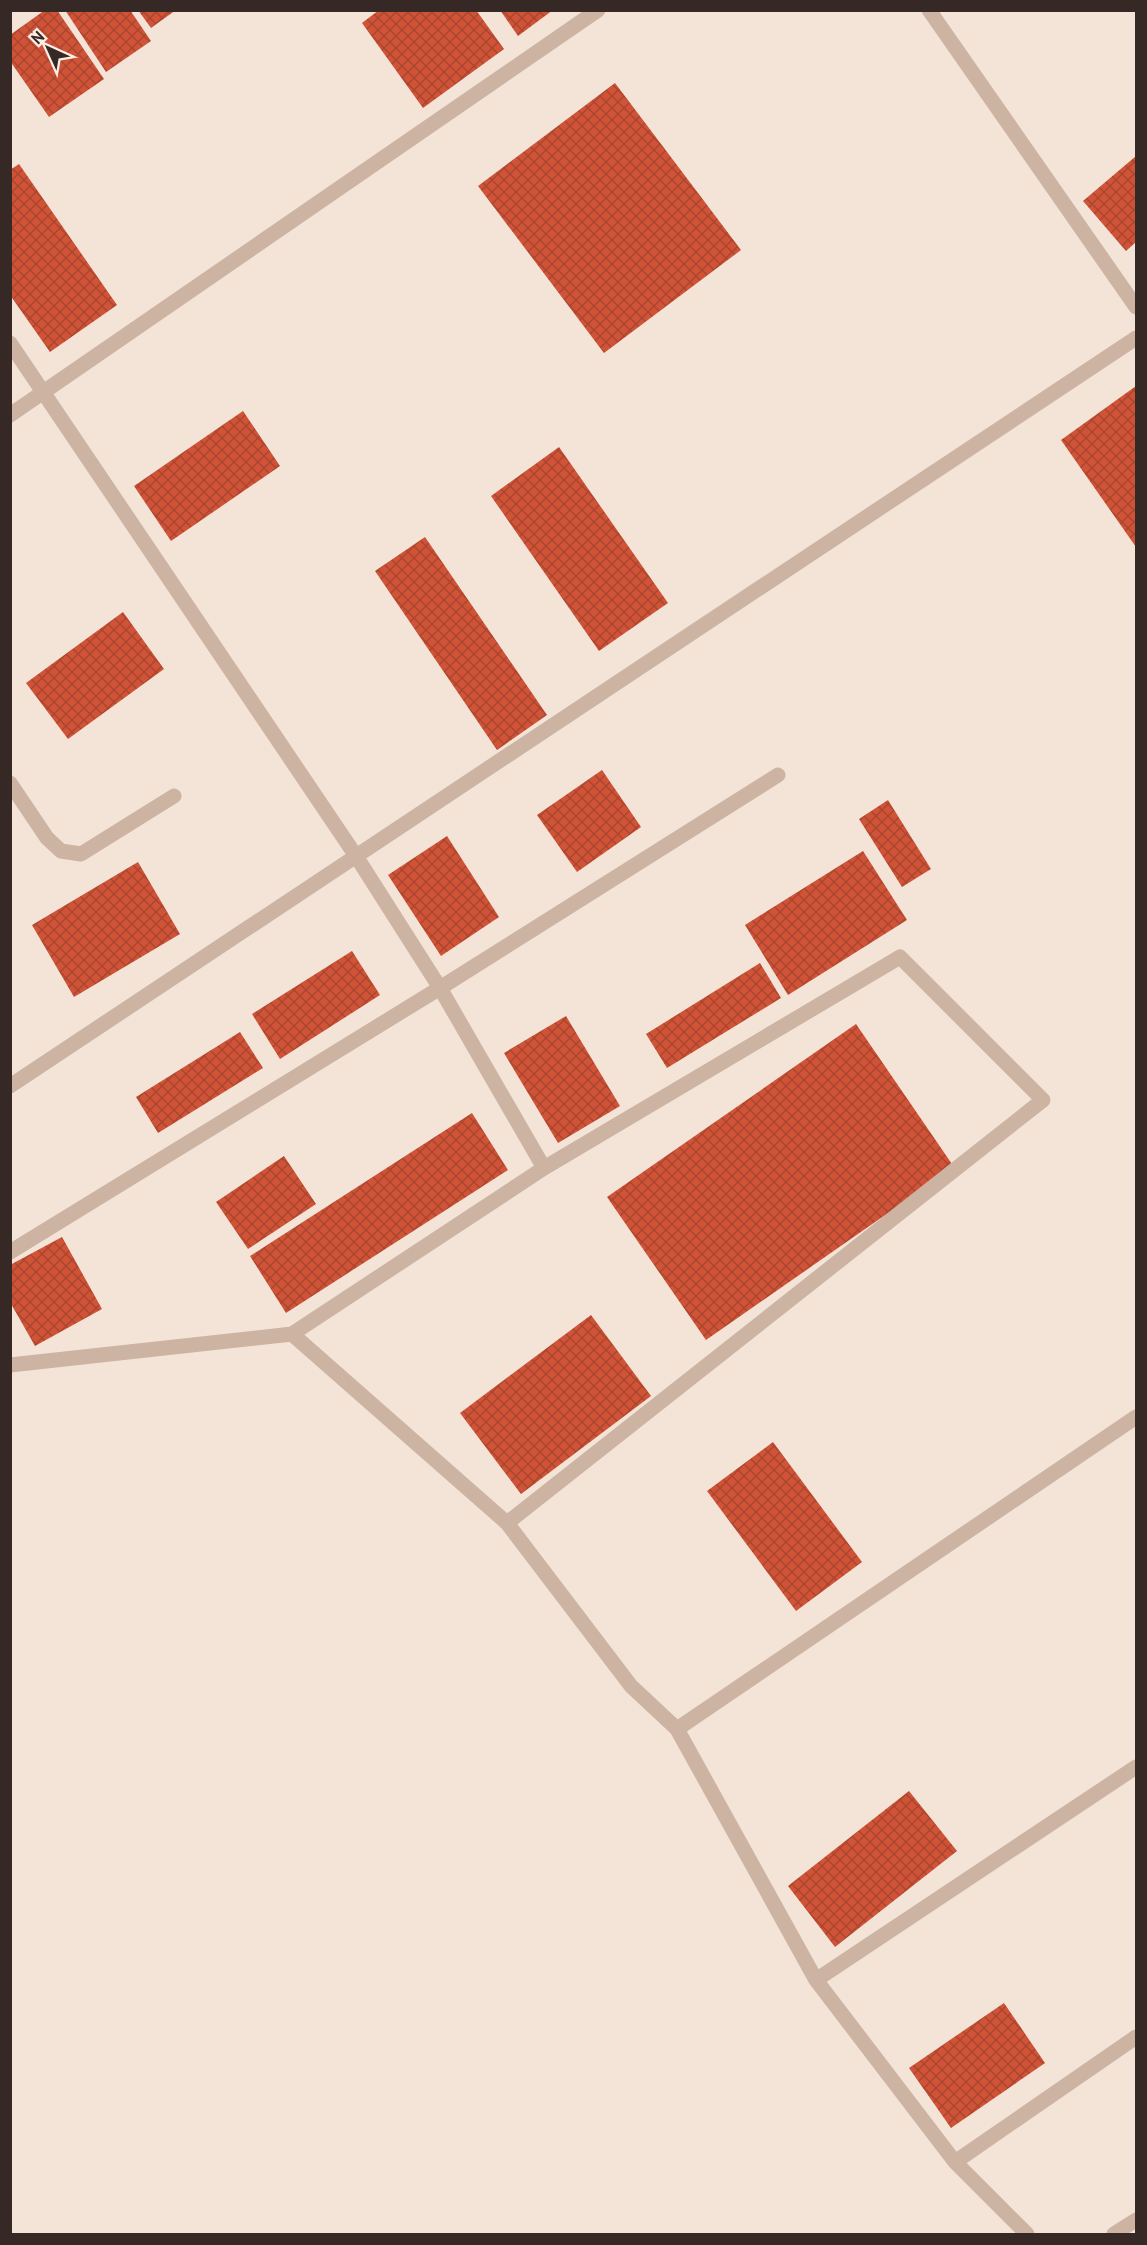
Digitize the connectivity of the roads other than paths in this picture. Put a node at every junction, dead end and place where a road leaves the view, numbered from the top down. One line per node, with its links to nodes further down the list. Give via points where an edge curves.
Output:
1 (598, 10): 6 (street)
2 (928, 10): 3 (street)
3 (1137, 307)
4 (1137, 338): 11 (street)
5 (10, 343): 6 (street)
6 (44, 393): 7 (street); 11 (street)
7 (10, 415)
8 (778, 775): 12 (street)
9 (10, 783): 10 (street, via 47,838 61,851 81,854)
10 (174, 796)
11 (356, 856): 12 (street); 13 (street)
12 (440, 988): 14 (street); 15 (street)
13 (10, 1086)
14 (544, 1168): 16 (street); 19 (street, via 900,957 1043,1100)
15 (10, 1251)
16 (292, 1334): 17 (street); 19 (street)
17 (10, 1365)
18 (1137, 1417): 20 (street)
19 (507, 1523): 20 (street, via 631,1686)
20 (676, 1730): 22 (street)
21 (1137, 1767): 22 (street)
22 (816, 1980): 24 (street)
23 (1137, 2037): 24 (street)
24 (955, 2162): 26 (street)
25 (1137, 2220): 27 (street)
26 (1027, 2235)
27 (1114, 2235)

